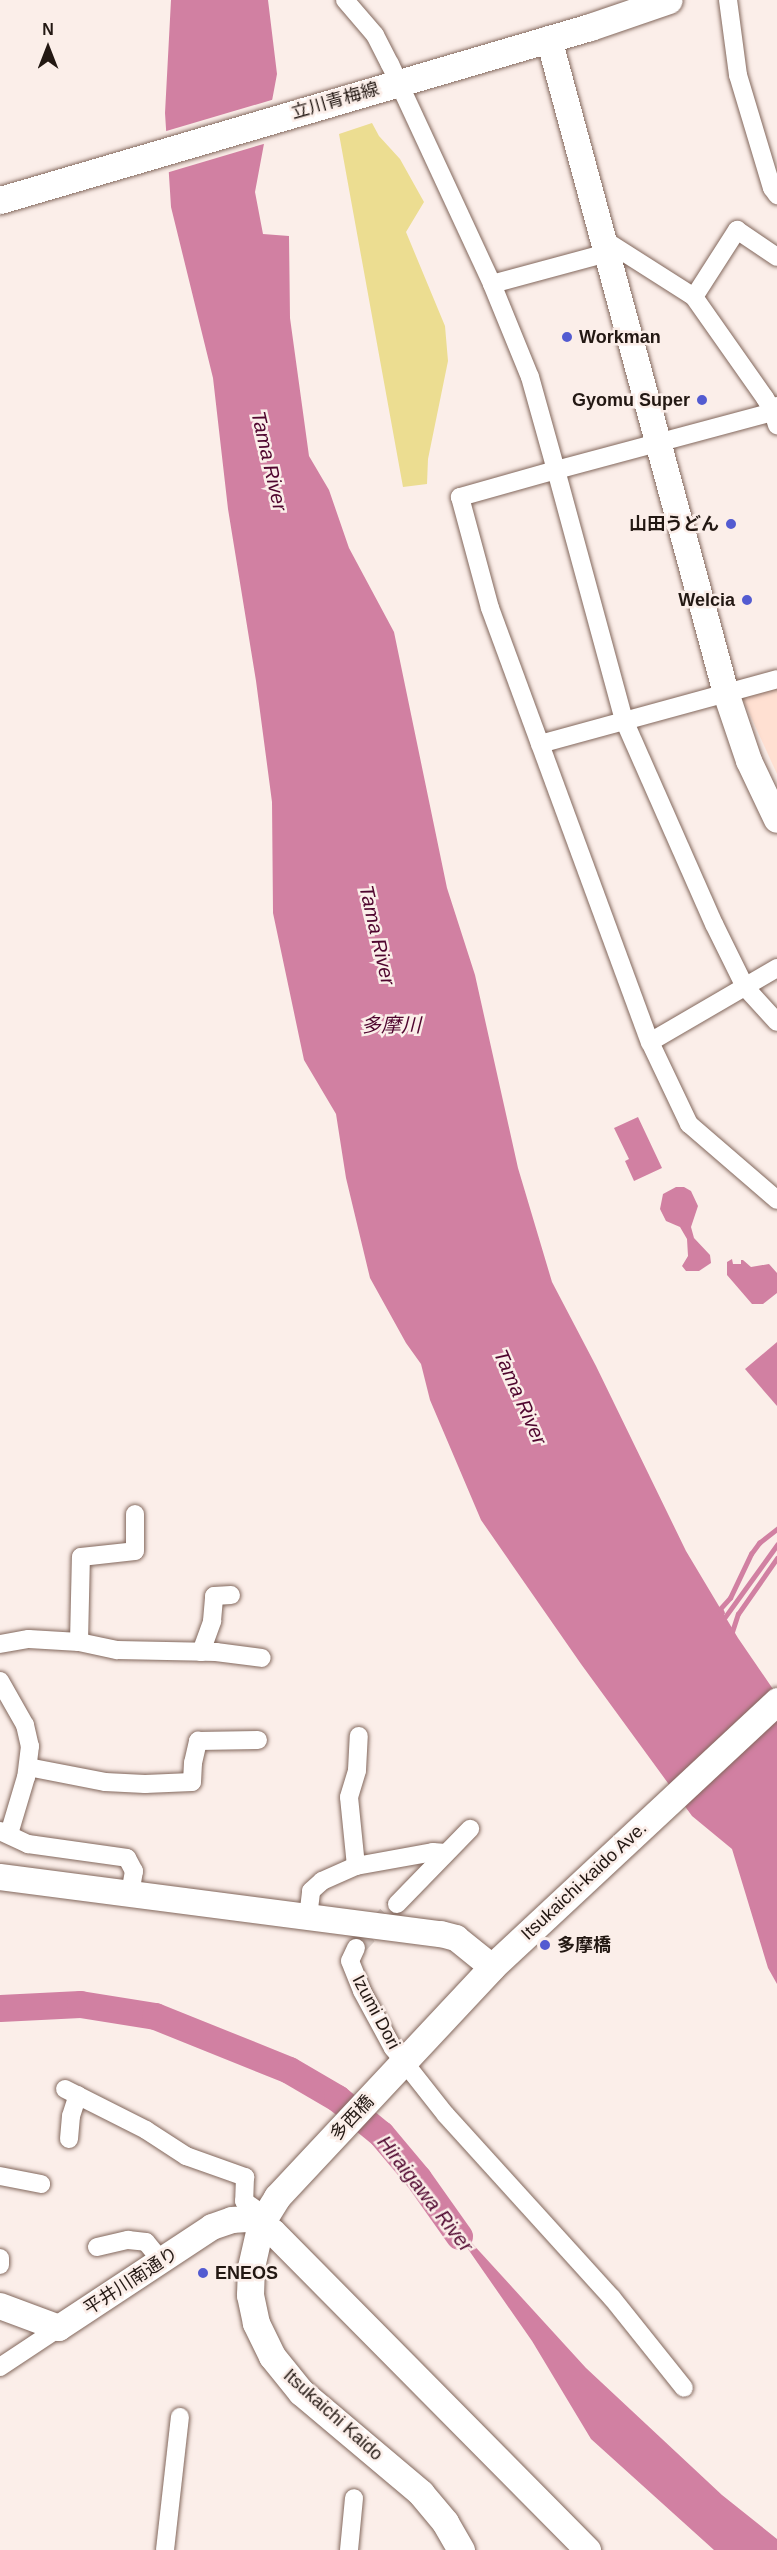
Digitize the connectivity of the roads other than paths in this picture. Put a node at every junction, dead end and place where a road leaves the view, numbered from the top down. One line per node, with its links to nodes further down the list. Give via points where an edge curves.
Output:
1 (345, 0): 5 (street, via 375,35)
2 (669, 0): 4 (main road, 立川青梅線)
3 (728, 0): 6 (street, via 738,75)
4 (549, 39): 5 (main road, 立川青梅線); 8 (street)
5 (400, 83): 7 (main road, 立川青梅線); 10 (street)
6 (777, 195)
7 (0, 200)
8 (605, 246): 10 (street); 11 (street); 13 (street)
9 (777, 257): 11 (street, via 737,230)
10 (492, 284): 14 (street, via 530,377)
11 (694, 297): 12 (street)
12 (776, 414): 13 (street)
13 (658, 442): 14 (street); 16 (street)
14 (556, 470): 17 (street); 18 (street, via 460,497 490,609)
15 (777, 679): 16 (street)
16 (726, 693): 17 (street); 19 (street, via 749,761)
17 (624, 720): 18 (street); 21 (street)
18 (540, 744): 23 (street)
19 (777, 820)
20 (777, 968): 21 (street)
21 (745, 987): 22 (street); 23 (street)
22 (777, 1022)
23 (650, 1042): 24 (street, via 689,1124)
24 (777, 1200)
25 (135, 1514): 27 (street, via 135,1551 81,1557)
26 (231, 1595): 29 (street, via 214,1596 212,1621)
27 (79, 1642): 28 (street, via 29,1639); 29 (street, via 117,1650)
28 (0, 1644)
29 (201, 1652): 30 (street)
30 (262, 1658)
31 (0, 1681): 35 (street, via 25,1725 30,1746)
32 (777, 1701): 45 (main road, Itsukaichi-kaido Ave.)
33 (359, 1736): 39 (street, via 357,1770 349,1797)
34 (258, 1740): 35 (street, via 198,1741 192,1782 105,1782)
35 (28, 1767): 37 (street)
36 (470, 1829): 38 (street)
37 (5, 1832): 41 (street, via 28,1844 127,1857 134,1871)
38 (446, 1853): 39 (street); 42 (street)
39 (356, 1866): 43 (street, via 316,1885 311,1891)
40 (0, 1877): 41 (street)
41 (130, 1894): 43 (street)
42 (397, 1904)
43 (308, 1917): 45 (street, via 451,1936)
44 (353, 1954): 46 (street, Izumi Dori, via 376,2019)
45 (492, 1967): 46 (main road, Itsukaichi-kaido Ave.)
46 (401, 2065): 48 (main road, 多西橋); 59 (street, Izumi Dori, via 612,2298)
47 (69, 2139): 51 (street, via 72,2092 146,2130 186,2156 246,2177 244,2201)
48 (306, 2167): 51 (main road, Itsukaichi Kaido)
49 (0, 2176): 50 (street)
50 (41, 2184)
51 (263, 2219): 54 (street, 平井川南通り, via 222,2222); 62 (street); 65 (main road, Itsukaichi Kaido, via 251,2267 250,2295 256,2323 272,2355 302,2392 421,2493)
52 (97, 2247): 54 (street, via 128,2240 146,2242)
53 (0, 2258): 55 (street)
54 (162, 2262): 57 (street, 平井川南通り)
55 (0, 2265)
56 (0, 2306): 57 (street)
57 (59, 2328): 58 (street)
58 (0, 2367)
59 (684, 2388)
60 (180, 2417): 63 (street)
61 (354, 2498): 64 (street)
62 (579, 2546)
63 (165, 2550)
64 (349, 2550)
65 (461, 2550)

